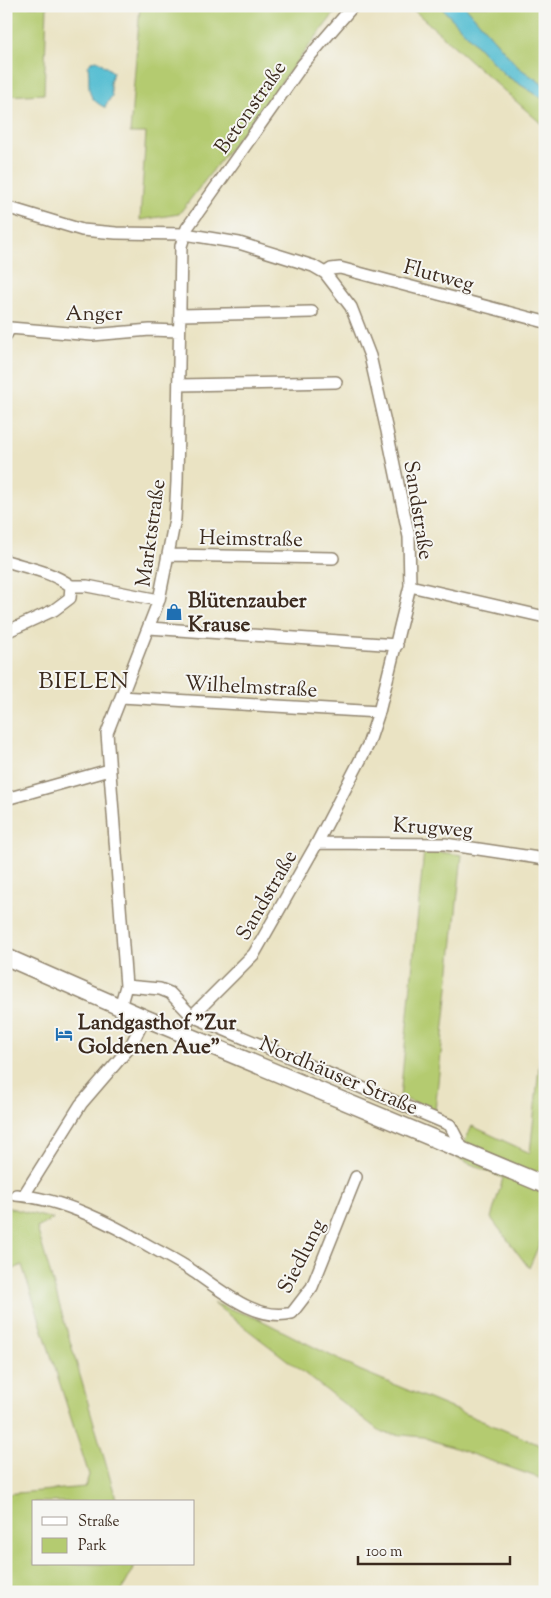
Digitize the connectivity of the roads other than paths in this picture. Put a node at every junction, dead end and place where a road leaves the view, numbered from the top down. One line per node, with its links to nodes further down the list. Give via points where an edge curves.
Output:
1 (353, 6): 3 (street, Betonstraße, via 304,64)
2 (6, 207): 3 (street, Sandstraße, via 82,230)
3 (185, 234): 4 (street, Sandstraße, via 266,250 300,260); 6 (street, Marktstraße, via 181,246)
4 (325, 273): 7 (street, Flutweg, via 340,268); 16 (street, Sandstraße, via 351,307 370,356 409,537)
5 (312, 312): 6 (street)
6 (180, 315): 9 (street, Marktstraße)
7 (545, 322)
8 (7, 328): 9 (street, Anger, via 92,335)
9 (179, 331): 11 (street, Marktstraße)
10 (336, 382): 11 (street)
11 (179, 385): 12 (street, Marktstraße, via 175,519)
12 (170, 555): 13 (street, Heimstraße); 17 (street, Marktstraße)
13 (332, 558)
14 (6, 561): 15 (street, via 42,571)
15 (71, 586): 17 (street); 20 (street, via 70,598 54,610)
16 (410, 586): 18 (street); 21 (street, Sandstraße)
17 (160, 600): 19 (street, Marktstraße)
18 (545, 617)
19 (149, 628): 21 (street); 22 (street, Marktstraße)
20 (6, 632)
21 (397, 645): 23 (street, Sandstraße)
22 (121, 697): 23 (street, Wilhelmstraße); 24 (street, Marktstraße, via 107,734)
23 (379, 712): 26 (street, Sandstraße, via 368,745)
24 (109, 770): 25 (street); 29 (street, Marktstraße)
25 (6, 799)
26 (317, 843): 27 (street, Krugweg, via 445,844); 31 (street, Sandstraße, via 254,954)
27 (545, 859)
28 (6, 957): 30 (main road, Nordhäuser Straße)
29 (126, 986): 30 (street, Marktstraße); 31 (street, via 170,993)
30 (120, 1007): 32 (main road, Nordhäuser Straße)
31 (192, 1016): 33 (street, Sandstraße); 34 (street, via 450,1125)
32 (145, 1018): 33 (main road, Nordhäuser Straße); 35 (street, Siedlung, via 130,1047 81,1104 20,1195 89,1214 193,1271 227,1297 265,1314 281,1316 292,1313 312,1287)
33 (181, 1032): 34 (main road, Nordhäuser Straße)
34 (463, 1150): 36 (main road, Nordhäuser Straße)
35 (356, 1177)
36 (545, 1185)

